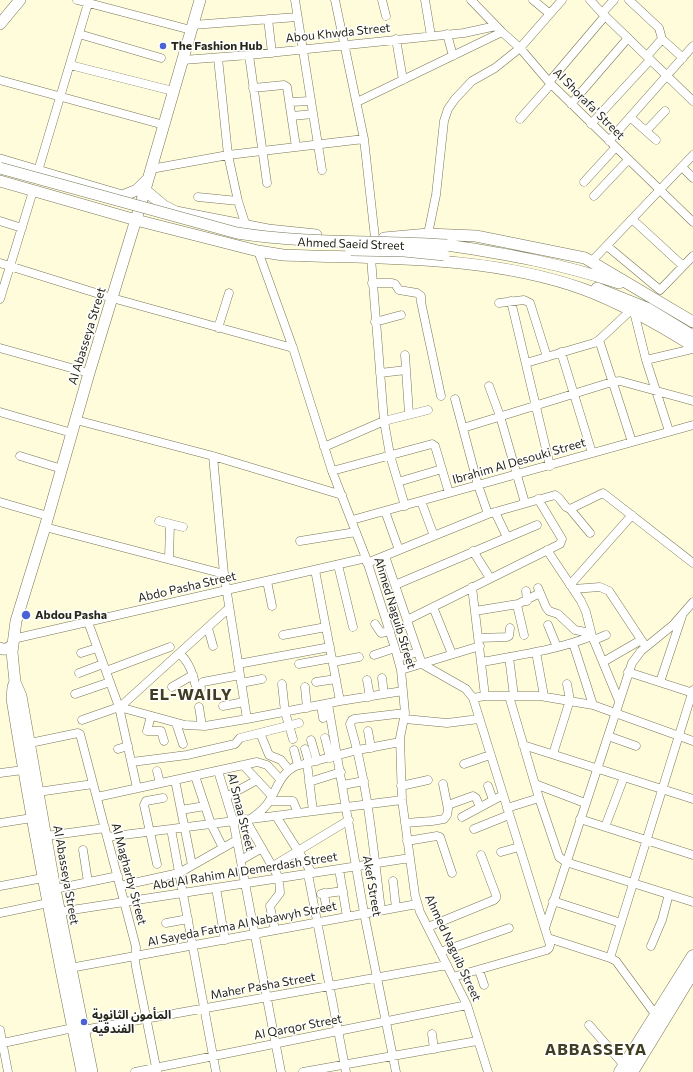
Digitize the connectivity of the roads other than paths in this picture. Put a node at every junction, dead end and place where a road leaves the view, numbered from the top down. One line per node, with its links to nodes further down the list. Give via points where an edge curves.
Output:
1 (20, 0): 20 (main road)
2 (77, 0): 14 (street)
3 (200, 0): 21 (main road, Al Abasseya Street)
4 (295, 0): 18 (street)
5 (335, 0): 29 (street)
6 (382, 0): 17 (street)
7 (425, 0): 25 (street)
8 (472, 0): 22 (street, Al Shorafa' Street)
9 (533, 0): 15 (street)
10 (562, 0): 15 (street)
11 (590, 0): 16 (street)
12 (614, 0): 16 (street)
13 (629, 0): 28 (street, via 659,28)
14 (88, 1): 21 (street); 23 (street)
15 (550, 14): 31 (street)
16 (604, 15): 26 (street); 45 (street)
17 (386, 16)
18 (298, 17): 19 (street); 32 (street)
19 (268, 19): 21 (street); 33 (street)
20 (0, 24)
21 (192, 27): 40 (main road, Al Abasseya Street)
22 (499, 29): 24 (street, Abou Khwda Street); 31 (street, Al Shorafa' Street); 35 (street)
23 (79, 34): 36 (street); 41 (street)
24 (447, 34): 25 (street, Abou Khwda Street); 35 (street)
25 (431, 36): 27 (street, Abou Khwda Street)
26 (628, 38): 38 (street); 53 (street)
27 (396, 39): 29 (street, Abou Khwda Street); 44 (street)
28 (662, 39): 38 (street); 39 (street)
29 (344, 44): 32 (street, Abou Khwda Street); 52 (street)
30 (693, 46): 39 (street)
31 (520, 48): 45 (street, Al Shorafa' Street); 97 (street, via 495,68 472,81 448,109 444,121 436,195)
32 (302, 49): 33 (street, Abou Khwda Street); 49 (street)
33 (272, 53): 34 (street, Abou Khwda Street)
34 (249, 55): 37 (street, Abou Khwda Street); 46 (street)
35 (453, 56): 44 (street)
36 (161, 58)
37 (218, 58): 40 (street, Abou Khwda Street); 69 (street)
38 (648, 58): 42 (street); 59 (street)
39 (683, 58): 42 (street)
40 (183, 60): 60 (main road, Al Abasseya Street)
41 (70, 65): 47 (street); 48 (street)
42 (667, 76): 50 (street); 57 (street)
43 (0, 80): 48 (street)
44 (403, 80): 52 (street)
45 (550, 83): 53 (street, Al Shorafa' Street); 58 (street)
46 (254, 88): 51 (street, via 284,85 287,87); 68 (street)
47 (169, 90)
48 (61, 97): 60 (street); 76 (street)
49 (311, 100): 51 (street); 55 (street)
50 (693, 101)
51 (290, 102): 56 (street)
52 (357, 102): 62 (street)
53 (571, 104): 59 (street, Al Shorafa' Street)
54 (665, 111): 61 (street)
55 (313, 114): 56 (street); 65 (street)
56 (292, 116): 66 (street)
57 (630, 117): 61 (street); 64 (street)
58 (520, 119)
59 (591, 124): 64 (street, Al Shorafa' Street)
60 (164, 125): 78 (main road, Al Abasseya Street)
61 (646, 131): 63 (street)
62 (364, 139): 65 (street); 98 (street)
63 (656, 140)
64 (609, 141): 67 (street, Al Shorafa' Street)
65 (318, 144): 66 (street); 75 (street)
66 (296, 147): 68 (street)
67 (616, 148): 72 (street, Al Shorafa' Street); 81 (street)
68 (262, 151): 69 (street); 82 (street)
69 (228, 155): 78 (street); 88 (street)
70 (693, 155): 73 (street)
71 (0, 160): 76 (main road)
72 (628, 160): 84 (street, Al Shorafa' Street); 86 (street)
73 (682, 167): 79 (street); 84 (street)
74 (0, 168): 100 (main road, bridge, via 218,228 258,236 331,242 386,242)
75 (322, 170)
76 (38, 171): 78 (main road, via 122,196 137,190)
77 (0, 172): 100 (main road, bridge, via 255,241 320,249)
78 (150, 173): 83 (main road, Al Abasseya Street)
79 (693, 178)
80 (0, 181): 85 (main road, Ahmed Saeid Street)
81 (584, 182)
82 (267, 184)
83 (145, 190): 89 (main road, Ahmed Saeid Street, via 164,206); 91 (main road, Al Abasseya Street)
84 (660, 190): 90 (street); 93 (street, Al Shorafa' Street)
85 (33, 191): 91 (main road, Ahmed Saeid Street); 95 (street)
86 (594, 196)
87 (198, 197): 88 (street)
88 (238, 201): 94 (street)
89 (182, 213): 94 (main road, Ahmed Saeid Street); 96 (main road, via 174,222)
90 (632, 219): 99 (street); 108 (street)
91 (136, 220): 96 (main road, Ahmed Saeid Street); 112 (main road, Al Abasseya Street)
92 (0, 221): 95 (street)
93 (693, 222)
94 (246, 226): 98 (main road, Ahmed Saeid Street, via 292,233)
95 (22, 228): 107 (street)
96 (182, 232): 101 (main road, Ahmed Saeid Street)
97 (428, 234): 98 (main road, Ahmed Saeid Street); 105 (main road, Ahmed Saeid Street, via 476,236 570,254)
98 (378, 238): 103 (main road, via 378,248); 104 (main road, via 382,241 382,251)
99 (607, 246): 105 (street); 108 (street, via 660,290)
100 (445, 250): 110 (main road, via 503,254 554,264); 121 (main road, via 598,288 647,308)
101 (258, 251): 103 (main road, Ahmed Saeid Street); 125 (street, Ahmed Naguib Street)
102 (693, 256): 108 (street)
103 (372, 258): 104 (main road, Ahmed Saeid Street); 109 (street)
104 (391, 259): 116 (main road, Ahmed Saeid Street, via 458,262 526,273 584,290)
105 (592, 262): 110 (main road, Ahmed Saeid Street)
106 (0, 263): 107 (street)
107 (10, 266): 112 (street); 113 (street)
108 (683, 266)
109 (372, 283): 118 (street); 138 (street, via 392,283 399,290 421,296)
110 (637, 288): 119 (main road, Ahmed Saeid Street)
111 (229, 293): 120 (street)
112 (112, 298): 120 (street); 132 (main road, Al Abasseya Street)
113 (0, 299)
114 (511, 302): 115 (street); 128 (street, via 524,300 530,303); 130 (street)
115 (499, 303)
116 (632, 311): 122 (street); 123 (main road, Ahmed Saeid Street); 129 (street)
117 (401, 315): 118 (street)
118 (376, 322): 133 (street)
119 (693, 322)
120 (218, 328): 125 (street)
121 (693, 336)
122 (599, 340): 126 (street); 134 (street)
123 (693, 347): 129 (street)
124 (0, 348): 132 (street)
125 (293, 348): 153 (street, Ahmed Naguib Street)
126 (561, 352): 128 (street); 137 (street)
127 (405, 355): 131 (street)
128 (548, 357): 130 (street)
129 (646, 360): 136 (street)
130 (526, 363): 141 (street)
131 (406, 370): 133 (street); 144 (street)
132 (89, 373): 146 (main road, Al Abasseya Street)
133 (380, 373): 147 (street)
134 (612, 382): 136 (street, via 620,381); 137 (street); 152 (street)
135 (490, 386): 145 (street)
136 (656, 390): 140 (street); 150 (street)
137 (574, 393): 141 (street); 154 (street)
138 (441, 396)
139 (455, 399): 149 (street)
140 (693, 401)
141 (536, 405): 145 (street); 158 (street)
142 (428, 410): 144 (street)
143 (0, 412): 151 (street)
144 (409, 414): 147 (street)
145 (500, 416): 149 (street); 162 (street)
146 (76, 420): 151 (main road, Al Abasseya Street); 157 (street)
147 (384, 422): 153 (street); 155 (street)
148 (693, 425): 150 (street, Ibrahim Al Desouki Street)
149 (463, 428): 164 (street)
150 (669, 431): 152 (street, Ibrahim Al Desouki Street)
151 (72, 434): 159 (main road, Al Abasseya Street)
152 (632, 442): 154 (street, Ibrahim Al Desouki Street)
153 (324, 446): 161 (street, Ahmed Naguib Street)
154 (592, 453): 158 (street, Ibrahim Al Desouki Street)
155 (390, 455): 160 (street, via 432,444 435,446); 161 (street); 163 (street)
156 (20, 456): 159 (street)
157 (213, 456): 166 (street); 197 (street)
158 (550, 466): 162 (street, Ibrahim Al Desouki Street)
159 (62, 468): 176 (main road, Al Abasseya Street)
160 (442, 470): 163 (street); 165 (street)
161 (332, 471): 166 (street, Ahmed Naguib Street)
162 (517, 474): 164 (street, Ibrahim Al Desouki Street); 170 (street)
163 (398, 482): 171 (street)
164 (478, 485): 165 (street, Ibrahim Al Desouki Street); 174 (street)
165 (449, 493): 168 (street, Ibrahim Al Desouki Street)
166 (342, 495): 177 (street, Ahmed Naguib Street)
167 (538, 499): 170 (street, Abdo Pasha Street); 172 (street, Abdo Pasha Street, via 555,495); 189 (street, via 562,539 560,544)
168 (421, 501): 171 (street, Ibrahim Al Desouki Street); 185 (street)
169 (0, 502): 176 (street)
170 (525, 503): 174 (street, Abdo Pasha Street)
171 (405, 506): 173 (street, Ibrahim Al Desouki Street)
172 (570, 509): 175 (street, via 603,493); 184 (street)
173 (385, 511): 177 (street, Ibrahim Al Desouki Street); 188 (street)
174 (492, 513): 185 (street, Abdo Pasha Street); 186 (street)
175 (632, 515): 194 (street); 202 (street)
176 (48, 516): 181 (main road, Al Abasseya Street)
177 (352, 520): 183 (street, Ahmed Naguib Street)
178 (159, 521): 179 (street)
179 (170, 524): 182 (street); 192 (street)
180 (537, 525): 186 (street)
181 (45, 527): 192 (street); 226 (main road, Al Abasseya Street, via 16,621)
182 (183, 527)
183 (356, 532): 187 (street); 193 (street, Ahmed Naguib Street)
184 (590, 533)
185 (434, 536): 188 (street, Abdo Pasha Street)
186 (507, 537): 190 (street)
187 (300, 541)
188 (398, 550): 191 (street, Abdo Pasha Street)
189 (547, 550): 198 (street); 202 (street)
190 (473, 551): 198 (street); 200 (street)
191 (385, 556): 193 (street, Abdo Pasha Street); 200 (street)
192 (169, 559): 197 (street)
193 (367, 561): 195 (street, Abdo Pasha Street); 221 (street, Ahmed Naguib Street)
194 (693, 563)
195 (338, 565): 196 (street, Abdo Pasha Street); 218 (street)
196 (315, 570): 199 (street, Abdo Pasha Street); 217 (street)
197 (224, 574): 203 (street)
198 (490, 578): 201 (street)
199 (267, 581): 203 (street, Abdo Pasha Street); 208 (street)
200 (395, 585): 213 (street)
201 (472, 587): 209 (street); 211 (street)
202 (572, 587): 225 (street, via 586,612); 229 (street, via 606,588)
203 (227, 591): 210 (street); 214 (street, Abdo Pasha Street)
204 (526, 591): 205 (street)
205 (527, 601): 207 (street); 225 (street, via 539,591 549,611 558,614 575,630)
206 (693, 602): 212 (street)
207 (517, 605): 211 (street); 223 (street)
208 (272, 606)
209 (433, 607): 213 (street); 241 (street)
210 (229, 608): 219 (street); 249 (street)
211 (475, 611): 227 (street)
212 (688, 613): 229 (street); 265 (street)
213 (407, 620): 237 (street)
214 (88, 622): 226 (street, Abdo Pasha Street); 235 (street)
215 (375, 624): 221 (street, via 381,633)
216 (548, 625): 233 (street)
217 (326, 627): 222 (street); 232 (street)
218 (353, 627)
219 (208, 628): 230 (street); 240 (street)
220 (510, 628): 227 (street, via 507,637)
221 (390, 631): 236 (street, Ahmed Naguib Street)
222 (283, 635)
223 (524, 635)
224 (606, 635): 225 (street)
225 (592, 636): 228 (street); 248 (street)
226 (13, 642): 234 (main road, via 7,649); 262 (main road, Al Abasseya Street)
227 (480, 642): 241 (street); 247 (street)
228 (573, 643): 233 (street); 284 (street)
229 (643, 643): 248 (street); 254 (street)
230 (213, 646)
231 (170, 647): 252 (street)
232 (330, 647): 246 (street); 249 (street)
233 (557, 647): 238 (street)
234 (0, 648)
235 (97, 648): 239 (street); 252 (street)
236 (395, 648): 242 (street); 245 (street, Ahmed Naguib Street)
237 (418, 652): 245 (street); 251 (street)
238 (536, 652): 244 (street); 276 (street)
239 (81, 653)
240 (179, 654): 256 (street); 286 (street)
241 (452, 654): 251 (street)
242 (374, 655)
243 (359, 657): 246 (street)
244 (509, 657): 247 (street); 275 (street)
245 (398, 658): 253 (street, Ahmed Naguib Street)
246 (332, 660): 250 (street); 260 (street)
247 (482, 662): 274 (street)
248 (603, 662): 280 (street)
249 (238, 664): 259 (street)
250 (300, 664)
251 (422, 664): 253 (street); 278 (street, via 466,690)
252 (104, 668): 255 (street); 263 (street)
253 (401, 670): 270 (street, Ahmed Naguib Street)
254 (628, 672): 265 (street); 280 (street)
255 (79, 673)
256 (193, 676): 259 (street, via 198,689 202,685); 268 (street)
257 (262, 678): 259 (street)
258 (382, 678): 273 (street)
259 (240, 679): 282 (street)
260 (336, 679): 264 (street); 281 (street)
261 (368, 680): 277 (street)
262 (15, 682): 311 (main road, Al Abasseya Street, via 21,696); 330 (main road, Al Abasseya Street, via 12,699)
263 (110, 682): 272 (street); 286 (street)
264 (316, 682)
265 (660, 682): 271 (street)
266 (282, 684): 289 (street)
267 (567, 684): 279 (street)
268 (172, 687)
269 (304, 687): 288 (street)
270 (404, 691): 273 (street); 292 (street, Ahmed Naguib Street)
271 (693, 692): 303 (street)
272 (75, 694)
273 (384, 694): 277 (street)
274 (485, 696): 275 (street); 278 (street)
275 (512, 696): 276 (street); 313 (street)
276 (544, 696): 279 (street)
277 (368, 697): 281 (street)
278 (472, 698): 294 (street)
279 (570, 700): 284 (street); 322 (street)
280 (619, 700): 290 (street)
281 (340, 701): 283 (street)
282 (244, 702): 285 (street); 296 (street)
283 (324, 704): 288 (street); 293 (street); 323 (street, Akef Street)
284 (593, 705): 290 (street)
285 (223, 706)
286 (119, 707): 291 (street); 295 (street); 314 (street)
287 (199, 707): 300 (street)
288 (307, 708): 289 (street)
289 (285, 712): 296 (street); 299 (street)
290 (616, 712): 303 (street); 304 (street)
291 (151, 716): 298 (street); 308 (street, via 148,734 161,731)
292 (405, 716): 294 (street, via 447,723); 310 (street, Ahmed Naguib Street); 320 (street, via 352,720 350,724)
293 (324, 718)
294 (479, 719): 321 (street)
295 (82, 720)
296 (247, 720): 300 (street)
297 (299, 722): 299 (street)
298 (176, 723): 300 (street); 312 (street)
299 (289, 725): 302 (street); 306 (street)
300 (202, 726)
301 (368, 731): 316 (street)
302 (260, 733): 324 (street, via 239,739 235,744 187,755); 331 (street, via 270,756 281,760)
303 (679, 735): 309 (street); 352 (street)
304 (608, 736): 315 (street); 329 (street)
305 (325, 738): 323 (street)
306 (293, 739)
307 (311, 740): 325 (street)
308 (164, 741)
309 (693, 741)
310 (400, 742): 316 (street); 349 (street, Ahmed Naguib Street)
311 (30, 743): 345 (street, Al Magharby Street, via 79,733); 353 (main road, Al Abasseya Street)
312 (183, 744)
313 (523, 745): 322 (street); 347 (street)
314 (128, 746): 317 (street); 324 (street)
315 (636, 746)
316 (371, 748): 320 (street)
317 (118, 749)
318 (305, 749): 325 (street)
319 (294, 750): 328 (street)
320 (358, 750): 323 (street); 342 (street)
321 (490, 754): 326 (street); 354 (street)
322 (553, 754): 329 (street)
323 (334, 757): 325 (street); 334 (street, Akef Street)
324 (132, 762): 351 (street)
325 (311, 762): 328 (street); 343 (street)
326 (464, 764)
327 (243, 765): 333 (street); 338 (street, via 264,763); 340 (street)
328 (298, 765): 331 (street)
329 (597, 768): 337 (street); 363 (street)
330 (23, 770): 335 (street); 376 (main road, Al Abasseya Street)
331 (288, 770): 338 (street)
332 (157, 771): 344 (street)
333 (218, 771): 336 (street); 355 (street, Al Smaa Street)
334 (340, 772): 343 (street); 348 (street, Akef Street)
335 (0, 773)
336 (195, 776): 339 (street); 366 (street)
337 (624, 777): 352 (street); 384 (street)
338 (280, 779): 358 (street)
339 (176, 780): 344 (street); 369 (street)
340 (257, 780): 355 (street); 358 (street)
341 (428, 780): 349 (street)
342 (364, 781): 348 (street); 364 (street)
343 (309, 782): 370 (street)
344 (160, 783): 351 (street)
345 (93, 784): 353 (street); 356 (street, Al Magharby Street)
346 (443, 784): 365 (street)
347 (535, 784): 359 (street); 363 (street)
348 (343, 785): 367 (street, Akef Street)
349 (401, 786): 361 (street, Ahmed Naguib Street)
350 (488, 786): 362 (street)
351 (137, 788): 356 (street)
352 (662, 789): 360 (street); 392 (street)
353 (38, 792): 389 (main road, Al Abasseya Street)
354 (503, 795): 362 (street); 371 (street)
355 (226, 796): 378 (street, Al Smaa Street)
356 (97, 797): 385 (street, Al Magharby Street)
357 (163, 798): 388 (street, via 146,801)
358 (271, 798): 372 (street, via 293,801); 375 (street)
359 (539, 798): 371 (street); 404 (street, via 557,855)
360 (693, 799)
361 (402, 800): 364 (street); 381 (street, Ahmed Naguib Street)
362 (493, 800): 368 (street)
363 (586, 803): 377 (street)
364 (367, 804): 367 (street); 405 (street)
365 (448, 805): 368 (street, via 474,796); 381 (street, via 444,819)
366 (205, 806): 369 (street); 382 (street)
367 (346, 807): 370 (street); 379 (street, Akef Street)
368 (480, 807): 374 (street)
369 (181, 810): 383 (street)
370 (313, 811): 372 (street)
371 (508, 811): 387 (street); 394 (street)
372 (298, 813): 373 (street)
373 (276, 816): 375 (street); 398 (street)
374 (462, 816)
375 (247, 817): 378 (street); 396 (street)
376 (32, 818): 380 (street); 415 (main road, Al Abasseya Street)
377 (580, 818): 384 (street); 404 (street)
378 (233, 820): 382 (street); 391 (street, Al Smaa Street)
379 (349, 820): 398 (street); 409 (street, Akef Street)
380 (0, 823)
381 (405, 823): 393 (street, Ahmed Naguib Street)
382 (211, 824): 383 (street); 395 (street)
383 (185, 827): 386 (street); 407 (street)
384 (605, 827): 392 (street)
385 (105, 828): 389 (street); 390 (street, Al Magharby Street)
386 (171, 829): 388 (street); 412 (street)
387 (474, 829)
388 (150, 832): 390 (street); 406 (street)
389 (46, 836): 424 (main road, Al Abasseya Street)
390 (107, 837): 414 (street, Al Magharby Street)
391 (237, 840): 395 (street); 403 (street, Al Smaa Street)
392 (646, 840): 401 (street); 419 (street)
393 (407, 841): 402 (street, Ahmed Naguib Street); 411 (street, via 440,837)
394 (519, 847): 399 (street); 445 (street)
395 (223, 848): 407 (street)
396 (262, 848): 403 (street); 408 (street)
397 (83, 850): 418 (street)
398 (298, 851): 408 (street); 413 (street)
399 (501, 852)
400 (481, 855): 443 (street, via 496,898)
401 (693, 855)
402 (410, 858): 405 (street, Abd Al Rahim Al Demerdash Street); 431 (street, Ahmed Naguib Street)
403 (241, 860): 420 (street, Al Smaa Street)
404 (566, 862): 419 (street); 428 (street)
405 (375, 863): 409 (street, Abd Al Rahim Al Demerdash Street); 435 (street)
406 (157, 864)
407 (192, 865): 412 (street)
408 (273, 866): 416 (street)
409 (356, 866): 410 (street, Abd Al Rahim Al Demerdash Street); 437 (street, Akef Street)
410 (339, 869): 413 (street, Abd Al Rahim Al Demerdash Street); 425 (street)
411 (452, 872)
412 (179, 873): 422 (street); 426 (street)
413 (310, 873): 416 (street, Abd Al Rahim Al Demerdash Street); 440 (street)
414 (118, 876): 418 (street); 422 (street, Al Magharby Street)
415 (43, 878): 421 (street); 432 (main road, Al Abasseya Street)
416 (279, 878): 420 (street, Abd Al Rahim Al Demerdash Street); 446 (street, via 280,893 270,906)
417 (393, 881): 434 (street)
418 (88, 882): 424 (street)
419 (634, 882): 427 (street); 442 (street)
420 (245, 883): 423 (street, Abd Al Rahim Al Demerdash Street); 447 (street, Al Smaa Street)
421 (0, 886)
422 (120, 886): 429 (street, Al Magharby Street)
423 (216, 888): 426 (street, Abd Al Rahim Al Demerdash Street); 449 (street)
424 (55, 889): 432 (main road, Al Abasseya Street)
425 (343, 891): 433 (street, via 323,894); 438 (street)
426 (183, 893): 429 (street, Abd Al Rahim Al Demerdash Street); 439 (street)
427 (669, 894): 430 (street); 451 (street)
428 (553, 901): 442 (street); 445 (street)
429 (125, 902): 432 (street, Abd Al Rahim Al Demerdash Street); 453 (street, Al Magharby Street, via 136,947)
430 (693, 902)
431 (417, 904): 434 (street, Al Sayeda Fatma Al Nabawyh Street); 443 (street, Ahmed Naguib Street)
432 (55, 906): 436 (street, Abd Al Rahim Al Demerdash Street); 457 (main road, Al Abasseya Street); 471 (main road, Al Abasseya Street)
433 (326, 906)
434 (396, 908): 435 (street, Al Sayeda Fatma Al Nabawyh Street)
435 (381, 910): 437 (street, Al Sayeda Fatma Al Nabawyh Street)
436 (0, 913)
437 (364, 913): 438 (street, Al Sayeda Fatma Al Nabawyh Street); 460 (street, Akef Street)
438 (347, 916): 440 (street, Al Sayeda Fatma Al Nabawyh Street)
439 (188, 919): 441 (street); 450 (street)
440 (317, 922): 446 (street, Al Sayeda Fatma Al Nabawyh Street); 462 (street)
441 (166, 923)
442 (621, 923): 455 (street)
443 (428, 927): 452 (street, Ahmed Naguib Street)
444 (509, 928): 452 (street)
445 (545, 928): 448 (street)
446 (275, 930): 447 (street, Al Sayeda Fatma Al Nabawyh Street)
447 (255, 934): 449 (street, Al Sayeda Fatma Al Nabawyh Street); 464 (street, Al Smaa Street)
448 (548, 938): 455 (street); 458 (street, via 547,950)
449 (225, 940): 450 (street, Al Sayeda Fatma Al Nabawyh Street)
450 (192, 946): 453 (street, Al Sayeda Fatma Al Nabawyh Street); 466 (street)
451 (651, 946)
452 (440, 952): 456 (street, Ahmed Naguib Street)
453 (135, 956): 457 (street, Al Sayeda Fatma Al Nabawyh Street); 468 (street, Al Magharby Street)
454 (693, 956): 467 (main road)
455 (610, 958): 467 (street, via 620,965)
456 (447, 965): 460 (street, Maher Pasha Street); 461 (street, Ahmed Naguib Street)
457 (70, 968): 471 (main road, Al Abasseya Street)
458 (479, 970): 461 (street); 463 (street)
459 (693, 972): 484 (main road)
460 (377, 977): 462 (street, Maher Pasha Street); 469 (street, Akef Street)
461 (453, 977): 465 (street, Ahmed Naguib Street)
462 (329, 986): 464 (street, Maher Pasha Street); 472 (street)
463 (484, 986)
464 (267, 997): 466 (street, Maher Pasha Street); 477 (street, Al Smaa Street)
465 (467, 1005): 469 (street, Al Qarqor Street); 475 (street, Ahmed Naguib Street)
466 (204, 1008): 468 (street, Maher Pasha Street); 479 (street)
467 (655, 1014): 484 (main road)
468 (146, 1019): 471 (street, Maher Pasha Street); 482 (street, Al Magharby Street)
469 (386, 1021): 472 (street, Al Qarqor Street); 480 (street, Akef Street)
470 (589, 1025): 484 (street)
471 (78, 1029): 476 (street, Maher Pasha Street); 486 (main road, Al Abasseya Street); 487 (main road, Al Abasseya Street)
472 (338, 1031): 477 (street, Al Qarqor Street); 481 (street)
473 (0, 1032): 476 (street)
474 (432, 1034): 478 (street)
475 (477, 1041): 478 (street); 493 (street, Ahmed Naguib Street)
476 (3, 1043): 485 (street)
477 (275, 1044): 479 (street, Al Qarqor Street); 490 (street, Al Smaa Street)
478 (434, 1049): 480 (street)
479 (213, 1056): 482 (street, Al Qarqor Street); 489 (street)
480 (393, 1056): 481 (street); 492 (street, Akef Street)
481 (345, 1068): 483 (street)
482 (157, 1070): 488 (street, Al Qarqor Street)
483 (320, 1070): 491 (street)
484 (625, 1070)
485 (8, 1072)
486 (82, 1072)
487 (92, 1072)
488 (135, 1072)
489 (216, 1072)
490 (281, 1072)
491 (303, 1072)
492 (396, 1072)
493 (488, 1072)

